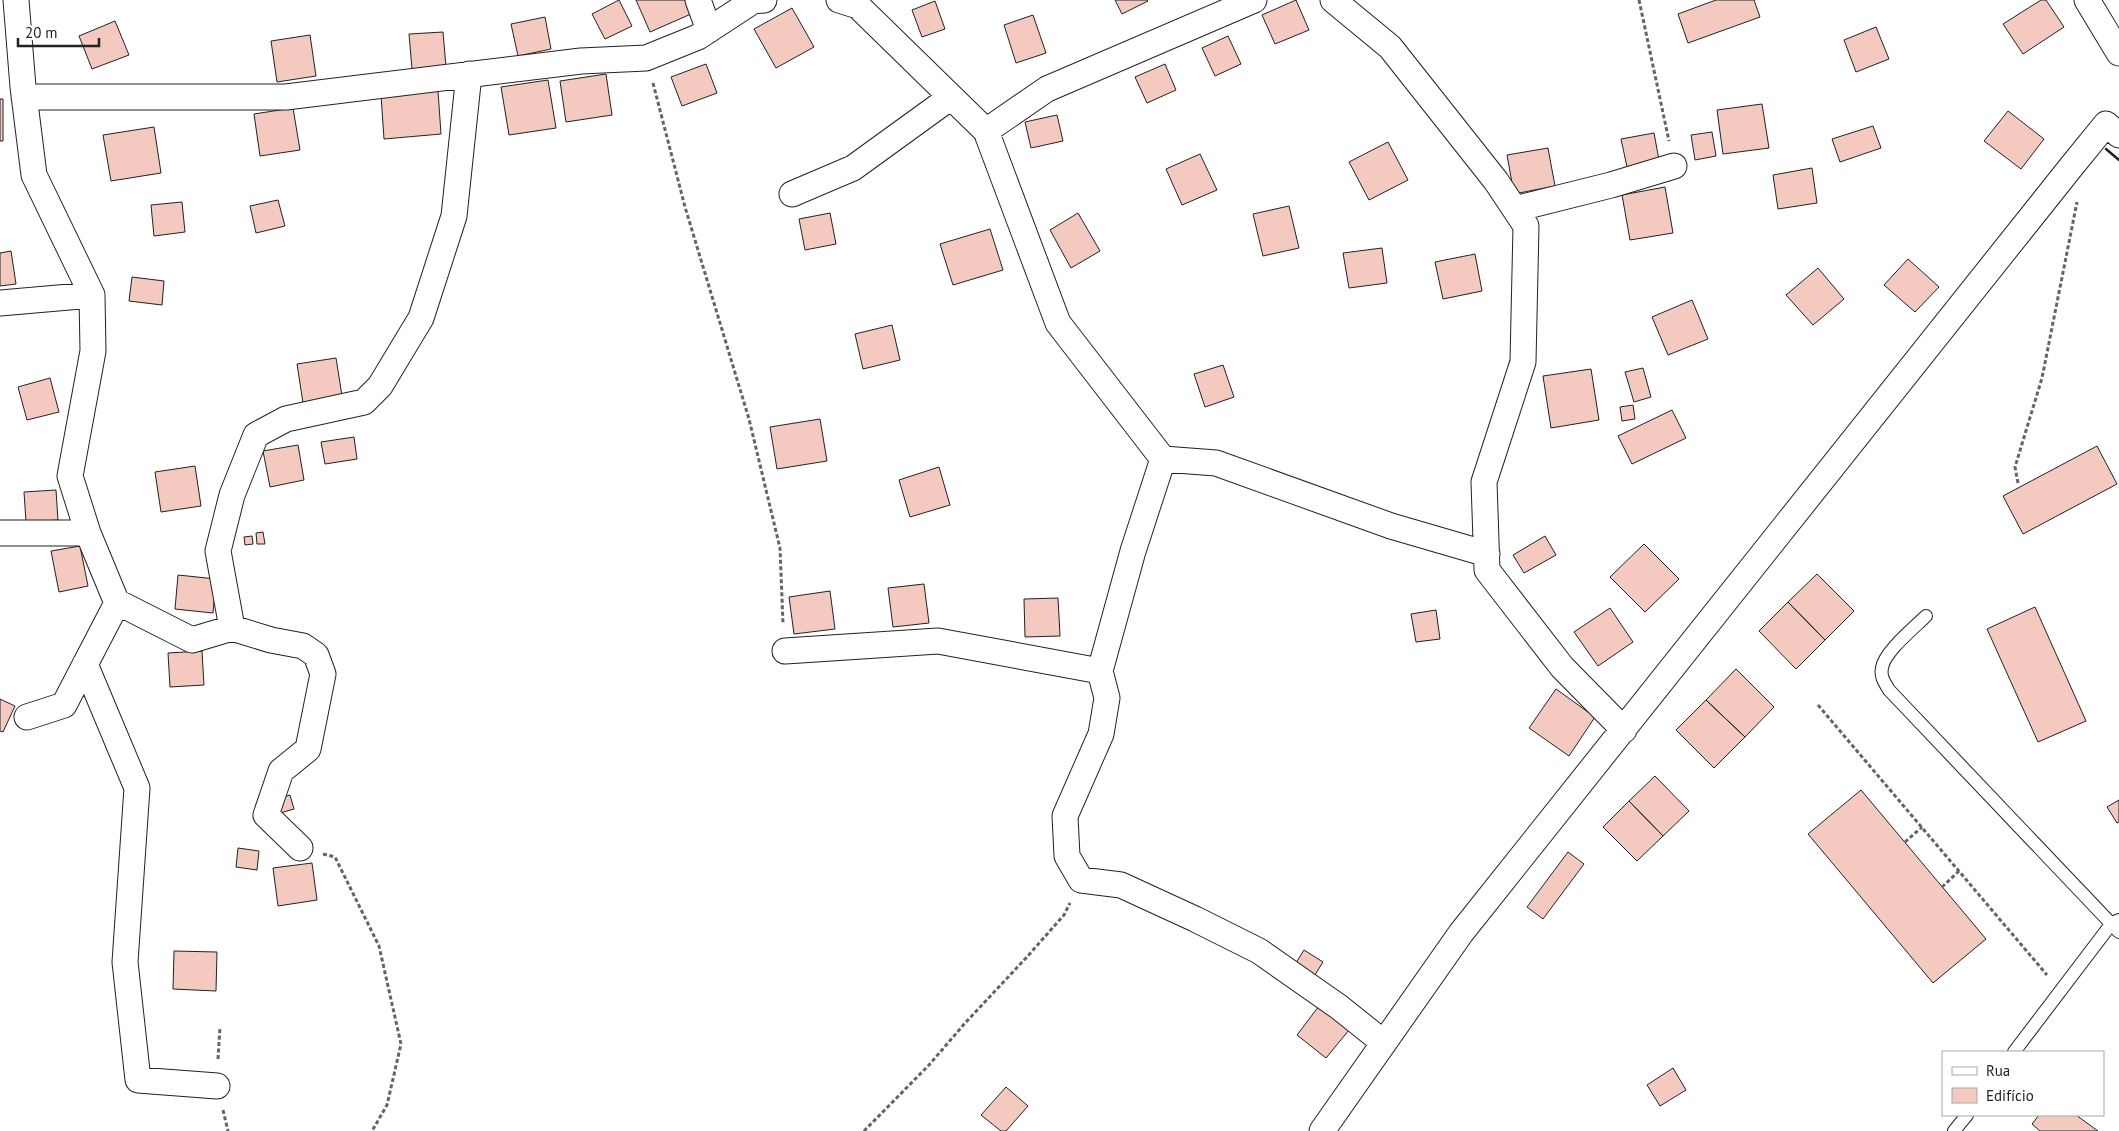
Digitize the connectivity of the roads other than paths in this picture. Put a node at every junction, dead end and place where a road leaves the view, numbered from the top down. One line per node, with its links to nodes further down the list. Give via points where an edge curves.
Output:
1 (16, 0): 11 (street)
2 (698, 0): 8 (street)
3 (764, 0): 8 (street, via 753,1)
4 (839, 0): 12 (street, via 858,6)
5 (1254, 0): 13 (street, via 1047,88)
6 (1334, 0): 17 (street, via 1390,47)
7 (2087, 0): 9 (street)
8 (709, 30): 10 (street, via 646,58 581,61)
9 (2119, 54)
10 (469, 74): 11 (street, via 286,97); 26 (street, via 454,216 416,326 380,386 364,402 286,419 256,435 232,495 218,551)
11 (24, 97): 18 (street, via 34,175)
12 (951, 97): 13 (street); 16 (street, via 854,168)
13 (986, 132): 20 (street, via 1058,323)
14 (2119, 135): 31 (street, via 2106,124)
15 (1674, 166): 17 (street)
16 (792, 194)
17 (1515, 209): 23 (street, via 1526,226 1523,362 1484,482)
18 (92, 296): 19 (street); 22 (street, via 93,351 70,476)
19 (0, 303)
20 (1163, 459): 23 (street, via 1216,463 1392,526); 29 (street, via 1133,551)
21 (0, 533): 22 (street)
22 (88, 533): 24 (street)
23 (1487, 554): 31 (street, via 1487,570 1562,667)
24 (117, 602): 26 (street, via 192,640); 28 (street)
25 (1926, 616): 33 (lane, via 1888,654 1882,667 1882,678 1889,690)
26 (232, 628): 32 (street, via 303,646 316,655 323,674 308,749 281,771 266,816)
27 (785, 651): 29 (street, via 938,641)
28 (85, 664): 30 (street, via 64,705); 36 (street, via 137,788 126,962 138,1080)
29 (1100, 671): 34 (street, via 1107,698 1101,734 1065,816 1067,856 1081,880 1121,885 1259,951 1340,1007)
30 (27, 717)
31 (1624, 730): 34 (street, via 1462,933)
32 (300, 848)
33 (2116, 925): 35 (lane)
34 (1384, 1043): 38 (street)
35 (2015, 1051)
36 (217, 1086)
37 (1966, 1116): 39 (lane)
38 (1322, 1131)
39 (1954, 1131)

